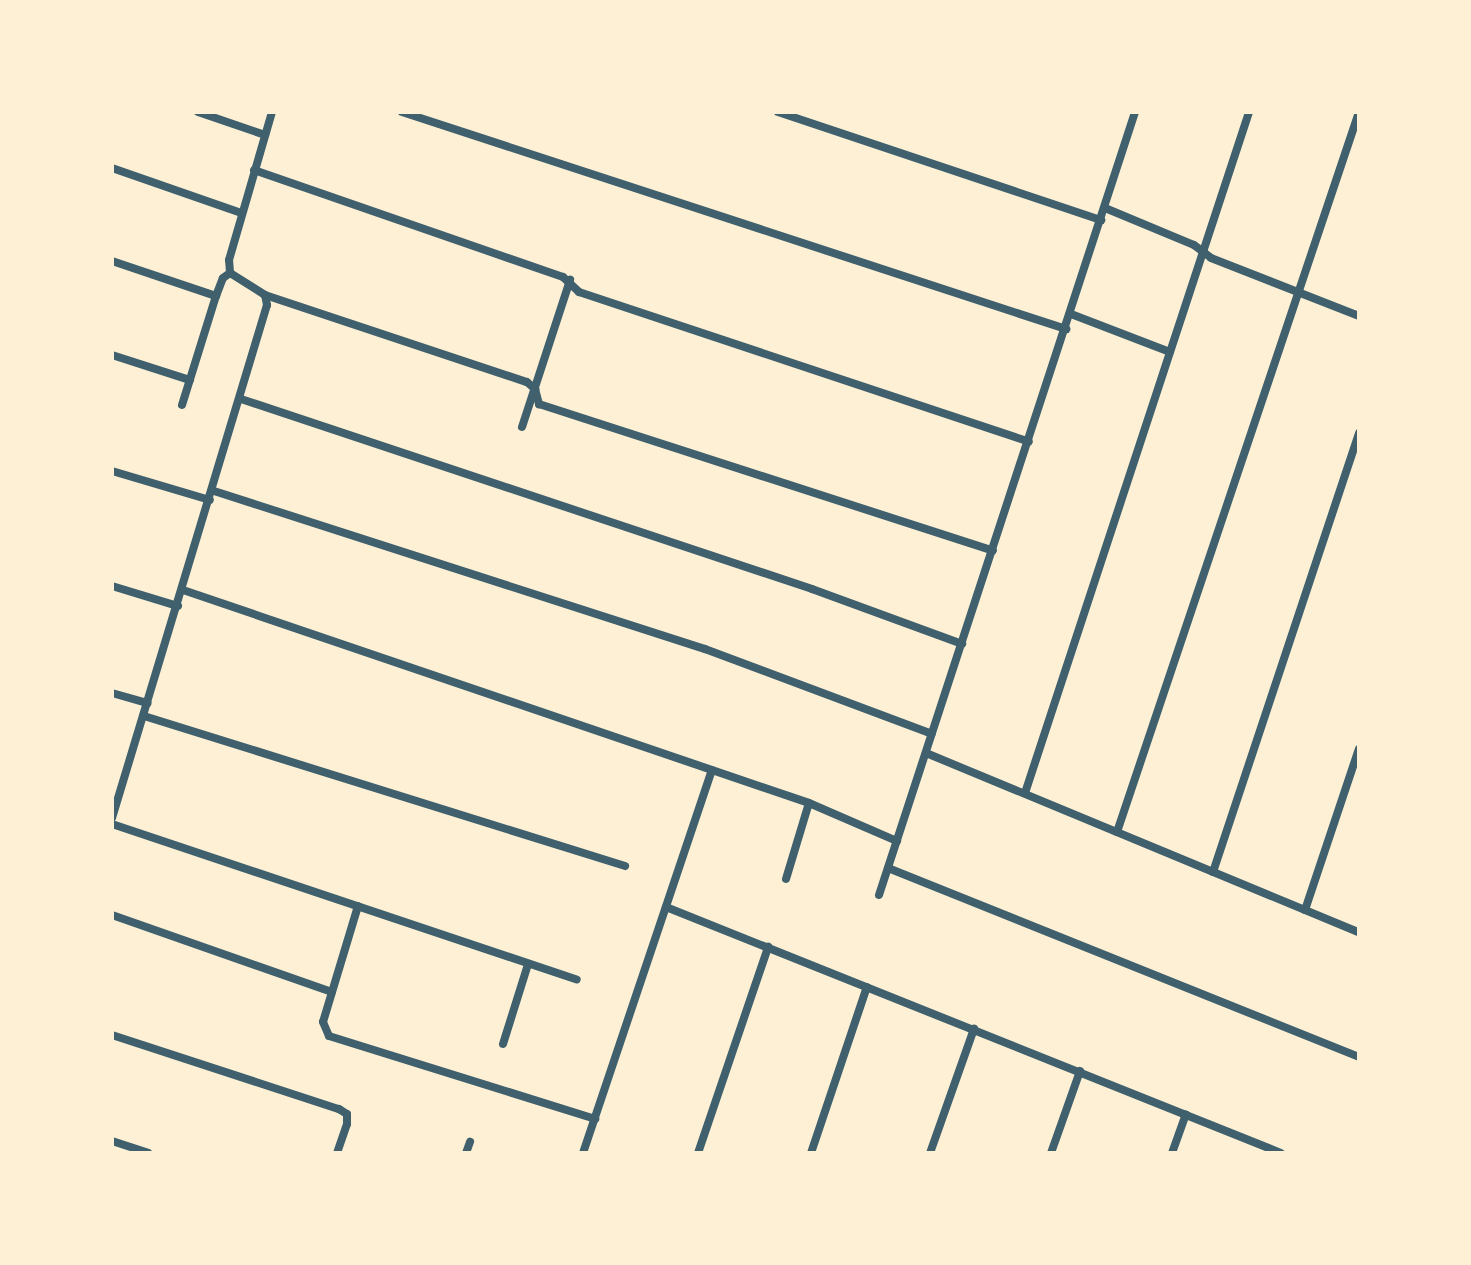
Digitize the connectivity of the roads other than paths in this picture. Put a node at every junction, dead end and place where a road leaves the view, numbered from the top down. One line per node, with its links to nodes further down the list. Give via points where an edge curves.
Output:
1 (198, 112): 8 (street)
2 (272, 112): 8 (street)
3 (402, 112): 23 (street)
4 (778, 112): 13 (street)
5 (1135, 112): 11 (street)
6 (1249, 112): 14 (street)
7 (1359, 112): 18 (street)
8 (265, 135): 10 (street)
9 (112, 168): 12 (street)
10 (254, 170): 12 (street); 17 (street)
11 (1105, 208): 13 (street); 14 (street)
12 (241, 213): 16 (street)
13 (1101, 220): 21 (street)
14 (1202, 251): 18 (street); 24 (street)
15 (112, 261): 20 (street)
16 (230, 273): 19 (street); 20 (street)
17 (570, 280): 27 (street); 32 (street, via 579,292)
18 (1299, 292): 22 (street); 51 (street)
19 (265, 295): 27 (street); 28 (street, via 267,305)
20 (216, 296): 26 (street)
21 (1071, 314): 23 (street); 24 (street)
22 (1359, 316)
23 (1066, 329): 32 (street)
24 (1170, 352): 47 (street)
25 (112, 355): 26 (street)
26 (190, 380): 29 (street)
27 (535, 389): 30 (street); 35 (street, via 539,404)
28 (241, 399): 34 (street); 39 (street)
29 (182, 405)
30 (522, 427)
31 (1359, 433): 55 (street)
32 (1029, 442): 35 (street)
33 (112, 471): 34 (street)
34 (212, 496): 37 (street); 43 (street, via 705,649)
35 (993, 551): 39 (street)
36 (112, 586): 38 (street)
37 (183, 590): 38 (street); 46 (street)
38 (178, 606): 41 (street)
39 (962, 644): 43 (street)
40 (112, 693): 41 (street)
41 (148, 703): 42 (street)
42 (144, 716): 49 (street); 53 (street)
43 (932, 734): 45 (street)
44 (1359, 749): 60 (street)
45 (926, 753): 47 (street); 52 (street)
46 (712, 770): 48 (street); 59 (street)
47 (1025, 793): 51 (street)
48 (809, 803): 52 (street); 56 (street)
49 (114, 805): 50 (street)
50 (112, 821): 58 (street)
51 (1117, 832): 55 (street)
52 (897, 841): 54 (street)
53 (625, 866)
54 (888, 868): 57 (street); 71 (street)
55 (1213, 872): 60 (street)
56 (786, 879)
57 (879, 895)
58 (358, 906): 64 (street); 67 (street)
59 (666, 907): 63 (street); 74 (street)
60 (1305, 910): 62 (street)
61 (112, 915): 67 (street)
62 (1359, 932)
63 (768, 947): 66 (street); 81 (street)
64 (528, 964): 65 (street); 70 (street)
65 (577, 980)
66 (867, 987): 68 (street); 82 (street)
67 (332, 992): 74 (street, via 323,1022 329,1036)
68 (974, 1029): 72 (street); 83 (street)
69 (112, 1035): 78 (street, via 339,1109 347,1114)
70 (503, 1044)
71 (1359, 1057)
72 (1080, 1071): 73 (street); 84 (street)
73 (1186, 1114): 85 (street); 86 (street)
74 (595, 1119): 80 (street)
75 (112, 1141): 77 (street)
76 (470, 1142): 79 (street)
77 (148, 1153)
78 (337, 1153)
79 (466, 1153)
80 (583, 1153)
81 (698, 1153)
82 (811, 1153)
83 (930, 1153)
84 (1051, 1153)
85 (1172, 1153)
86 (1281, 1153)

